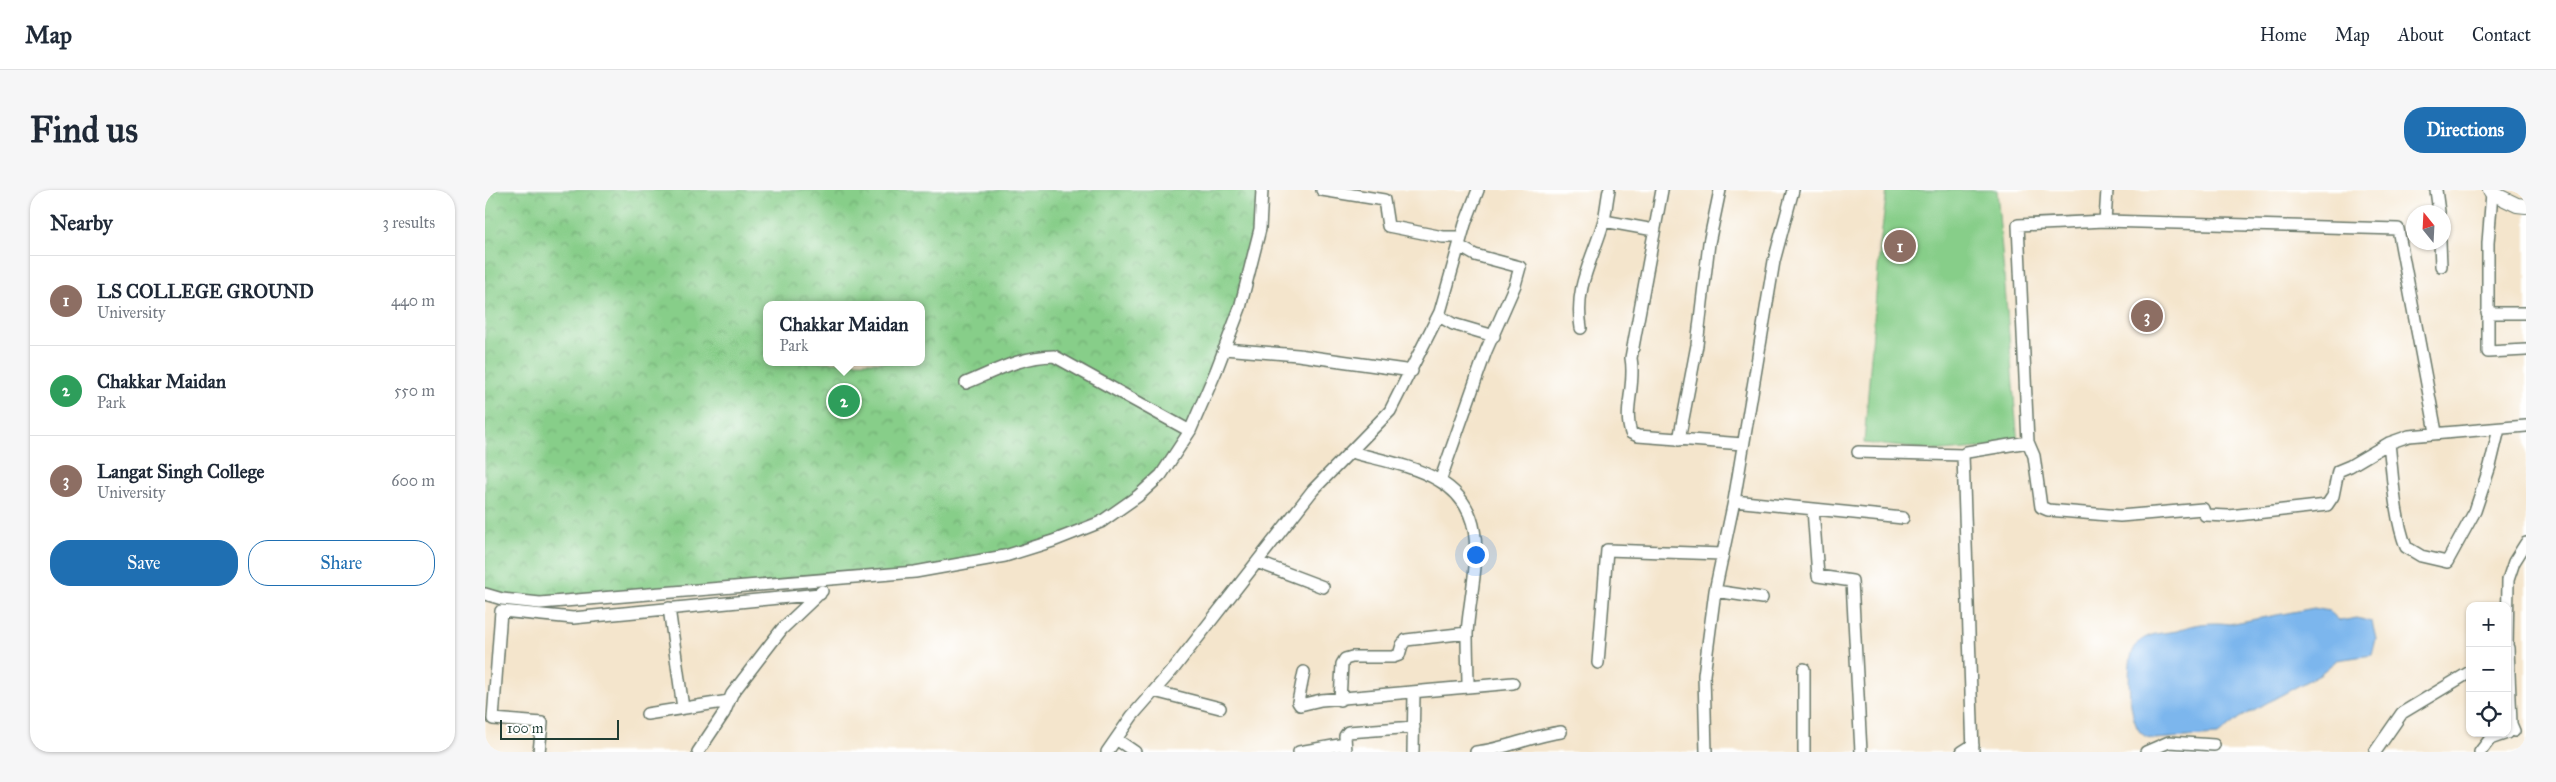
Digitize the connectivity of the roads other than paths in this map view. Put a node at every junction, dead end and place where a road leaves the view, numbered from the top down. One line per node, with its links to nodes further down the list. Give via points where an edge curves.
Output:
1 (1262, 190): 24 (street, via 1260,229 1240,308)
2 (1322, 190): 16 (street, via 1384,200 1388,226)
3 (1478, 190): 16 (street)
4 (1609, 190): 13 (street)
5 (1662, 190): 15 (street)
6 (1720, 190): 32 (street)
7 (1793, 190): 35 (street, via 1774,260)
8 (2107, 190): 14 (street)
9 (2436, 190): 11 (street)
10 (2491, 192): 12 (main road); 19 (street)
11 (2438, 205)
12 (2526, 206)
13 (1603, 221): 15 (street); 22 (street, via 1580,290 1578,310)
14 (2105, 221): 31 (street, via 2398,229); 33 (street, via 2018,225)
15 (1654, 230): 32 (street, via 1631,358 1634,375 1627,423 1631,433 1638,436)
16 (1460, 242): 21 (street); 23 (street, via 1475,255 1520,267)
17 (2440, 250): 18 (street)
18 (2441, 266)
19 (2487, 313): 20 (street); 25 (street, via 2488,352)
20 (2526, 313)
21 (1439, 316): 23 (street, via 1453,324); 26 (street)
22 (1581, 328)
23 (1494, 336): 39 (street, via 1469,395)
24 (1224, 349): 26 (street, via 1298,355); 30 (street)
25 (2526, 350)
26 (1412, 371): 36 (street, via 1390,411)
27 (966, 384): 30 (street, via 1020,360 1054,356)
28 (2526, 426): 29 (street)
29 (2499, 429): 31 (street); 34 (street, via 2475,511 2447,562 2421,556 2406,548 2393,488)
30 (1190, 431): 46 (street, via 1161,474 1138,496 1101,522 1005,556 915,572)
31 (2436, 432): 34 (street)
32 (1679, 440): 35 (street)
33 (2028, 442): 34 (street, via 2035,456 2041,507 2120,516 2203,509 2205,515 2229,516 2327,505 2333,496 2338,471); 38 (street)
34 (2389, 443)
35 (1743, 444): 40 (street)
36 (1351, 452): 39 (street, via 1415,469); 45 (street, via 1313,490)
37 (1858, 452): 38 (street)
38 (1963, 455): 76 (street)
39 (1440, 481): 53 (street, via 1466,504 1473,523 1475,561)
40 (1734, 502): 41 (street); 44 (street)
41 (1813, 509): 42 (street); 87 (street, via 1818,576 1852,581)
42 (1903, 518)
43 (2526, 543): 54 (street, via 2508,580)
44 (1722, 554): 48 (street); 55 (street, via 1607,550)
45 (1257, 562): 47 (street); 61 (street)
46 (833, 579): 49 (street, via 719,586 540,604); 50 (street)
47 (1323, 587)
48 (1715, 591): 51 (street); 85 (street, via 1704,675)
49 (485, 594)
50 (820, 594): 52 (street); 64 (street, via 782,629)
51 (1762, 598)
52 (669, 608): 65 (street); 77 (street, via 573,618 501,611 493,719 542,723)
53 (1467, 633): 60 (street); 63 (street, via 1406,640 1399,654 1393,658 1345,659)
54 (2508, 647)
55 (1598, 663)
56 (1804, 669): 86 (street)
57 (1304, 672): 63 (street, via 1300,705)
58 (2466, 674): 90 (street, via 2402,713)
59 (1513, 683): 60 (street)
60 (1468, 688): 62 (street)
61 (1154, 691): 66 (street); 73 (street)
62 (1414, 692): 63 (street); 68 (street)
63 (1340, 700)
64 (729, 701): 65 (street); 78 (street)
65 (683, 708): 67 (street)
66 (1220, 708)
67 (647, 714)
68 (1414, 727): 75 (street, via 1353,730 1345,736); 82 (street)
69 (1561, 732): 84 (street, via 1535,736 1497,750)
70 (2511, 732): 71 (street)
71 (2526, 732)
72 (2495, 737): 91 (street)
73 (1116, 739): 79 (street); 80 (street)
74 (2215, 745): 89 (street, via 2169,742)
75 (1346, 748): 81 (street)
76 (1973, 748): 88 (street)
77 (539, 752)
78 (699, 752)
79 (1107, 752)
80 (1135, 752)
81 (1299, 752)
82 (1413, 752): 83 (street)
83 (1417, 752)
84 (1476, 752)
85 (1706, 752)
86 (1804, 752)
87 (1861, 752)
88 (1962, 752)
89 (2146, 752)
90 (2375, 752)
91 (2480, 752)

